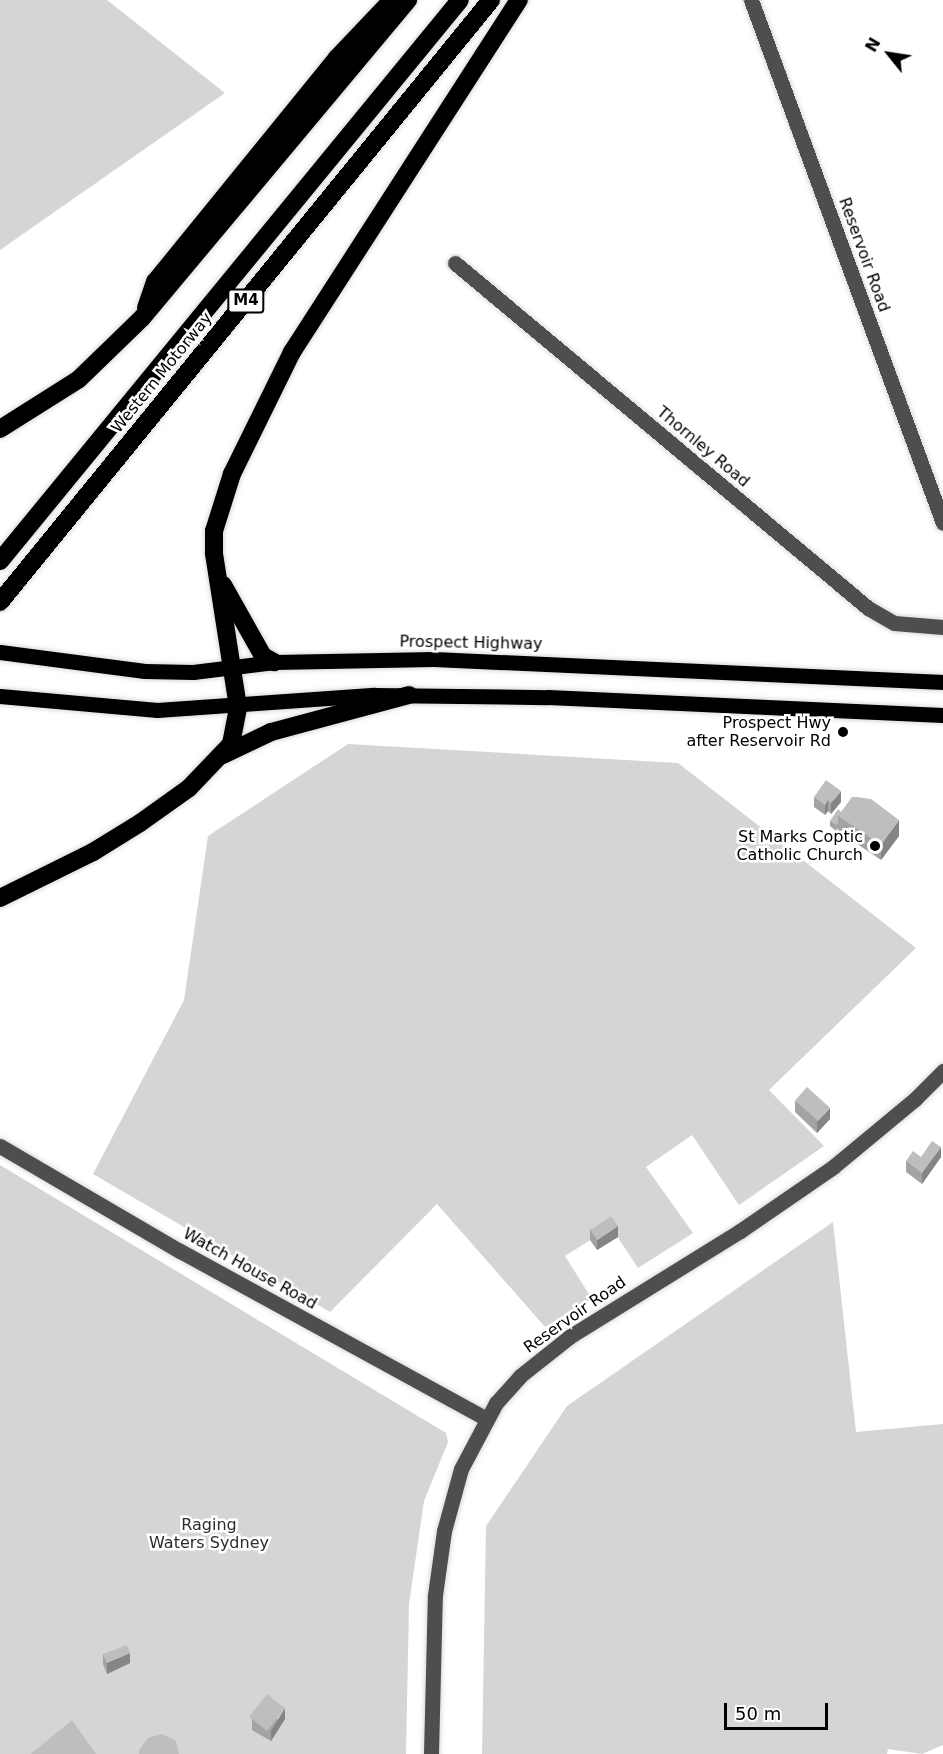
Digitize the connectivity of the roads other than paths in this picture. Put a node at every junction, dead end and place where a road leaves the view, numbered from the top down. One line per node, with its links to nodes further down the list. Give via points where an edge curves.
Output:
1 (392, 0): 8 (highway, via 338,58 155,282)
2 (408, 0): 8 (highway)
3 (460, 0): 11 (highway, Western Motorway / M4)
4 (491, 0): 13 (highway, Western Motorway / M4)
5 (519, 0): 12 (highway, via 340,273 260,412 214,531)
6 (751, 0): 10 (street, Reservoir Road)
7 (455, 263): 14 (street, Thornley Road, via 868,608 894,622)
8 (142, 318): 9 (highway, via 79,379)
9 (0, 429)
10 (943, 523)
11 (0, 561)
12 (218, 576): 16 (highway, via 263,656); 17 (highway)
13 (0, 602)
14 (943, 627)
15 (0, 652): 17 (main road, Prospect Highway, via 145,671 193,672)
16 (274, 662): 17 (main road, Prospect Highway); 18 (main road, Prospect Highway, via 514,661)
17 (230, 667): 21 (highway)
18 (943, 682)
19 (409, 695): 21 (main road, via 374,694); 22 (main road, via 548,697); 23 (highway, via 272,732)
20 (0, 696): 21 (main road, via 118,709)
21 (238, 707): 23 (highway, via 235,734)
22 (943, 715)
23 (221, 756): 24 (highway, via 189,788 140,823 93,852)
24 (0, 898)
25 (943, 1071): 26 (street, Reservoir Road)
26 (938, 1088): 28 (street, Reservoir Road, via 785,1201 569,1336 520,1376)
27 (0, 1146): 28 (street, Watch House Road, via 180,1251)
28 (485, 1418): 29 (street, Reservoir Road, via 460,1469 444,1531 435,1594)
29 (431, 1754)

